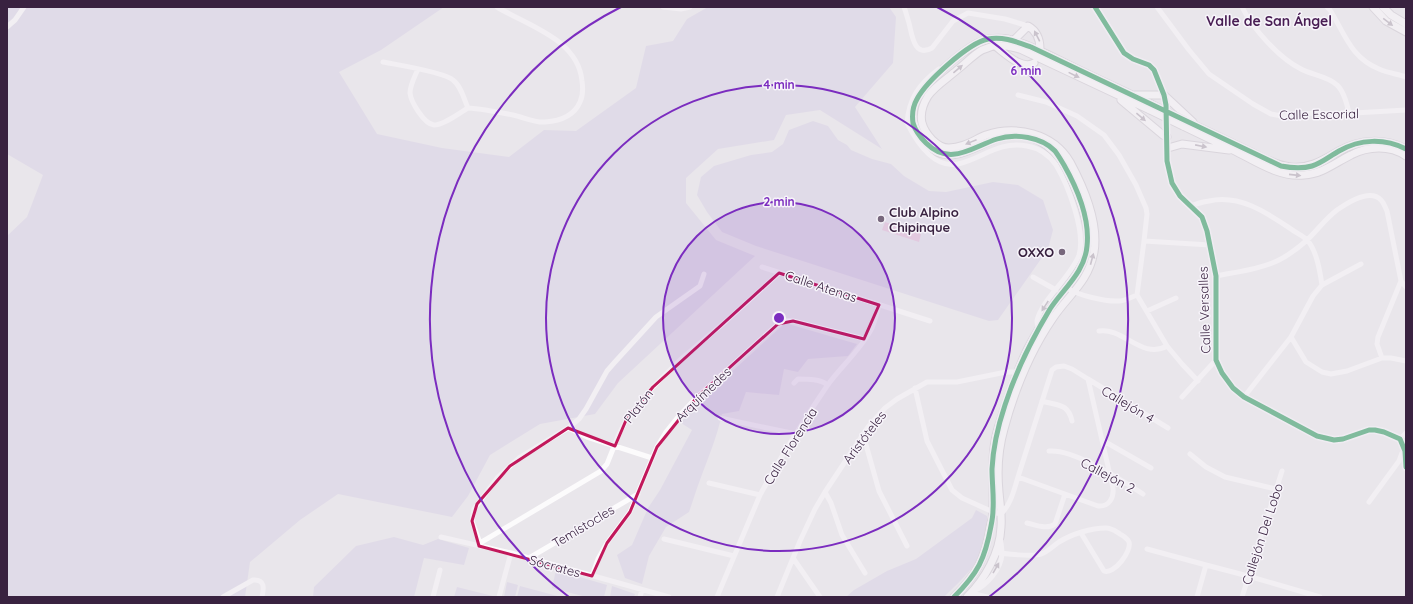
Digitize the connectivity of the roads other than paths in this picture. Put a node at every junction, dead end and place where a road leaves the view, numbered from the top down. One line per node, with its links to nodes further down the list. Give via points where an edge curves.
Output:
1 (24, 7): 14 (street)
2 (497, 7): 28 (street, via 551,36 564,46 581,70 581,100 570,116 544,123)
3 (663, 7): 4 (street)
4 (690, 7)
5 (904, 7): 13 (street, via 914,44 922,50 932,48 953,21 968,13)
6 (1096, 7): 26 (street, Calle Versalles, via 1124,53 1154,70)
7 (1157, 7): 30 (street, Calle Escorial, via 1209,74 1252,104 1271,114 1282,116)
8 (1242, 7): 30 (street, via 1258,31 1286,60 1337,85)
9 (1327, 7): 22 (street, via 1353,51 1360,58 1377,68)
10 (1373, 7): 15 (street, one-way to 15, via 1386,21)
11 (1383, 7): 12 (street)
12 (1406, 24)
13 (1028, 26): 16 (street); 18 (street, one-way to 13, via 1038,35)
14 (7, 27)
15 (1406, 32)
16 (1013, 41): 25 (street); 31 (street, via 997,38 980,42 968,49 930,81 915,102)
17 (995, 46): 20 (street, via 1022,64); 24 (street, one-way to 24, via 1020,50); 55 (street, one-way to 17, via 1091,262 1094,232 1088,203 1066,156 1054,144 1040,136 1017,131 996,132 958,147 946,148 934,142 922,123 922,110 929,95 972,57 982,50)
18 (1040, 49)
19 (383, 62): 21 (street)
20 (1034, 63)
21 (418, 69): 28 (street, via 449,77 458,86); 28 (street, via 410,94 423,119 434,125 440,124)
22 (1406, 78)
23 (1018, 95): 41 (street, via 1046,102 1077,116 1104,135 1119,155 1146,208)
24 (1115, 95): 27 (street); 34 (street, one-way to 34)
25 (1132, 95): 26 (street); 27 (street)
26 (1164, 95): 33 (street); 34 (street, Calle Versalles)
27 (1150, 107): 32 (street, bridge)
28 (468, 108)
29 (1406, 110): 30 (street, Calle Escorial)
30 (1350, 113)
31 (910, 122): 49 (street, via 923,140 940,154 956,155 1000,138 1017,136 1030,138 1055,151 1076,190 1087,226 1085,258); 54 (street, via 914,136 928,153 949,164 963,162 1008,144 1025,145 1048,155 1066,184 1081,239 1080,251 1070,273)
32 (1184, 123): 33 (street); 37 (street)
33 (1198, 126): 36 (street, via 1265,159 1290,168 1312,166 1360,142 1386,142)
34 (1167, 137): 35 (street, Calle Versalles)
35 (1168, 148): 37 (street, one-way to 37, via 1182,144); 39 (street, Calle Versalles, via 1172,184 1180,196)
36 (1406, 149)
37 (1234, 150): 38 (street, one-way to 38, via 1278,171 1298,175 1323,171 1351,155 1368,149 1386,149)
38 (1406, 156)
39 (1192, 206): 40 (street, via 1219,199 1241,201); 42 (street, Calle Versalles, via 1202,217)
40 (1308, 240): 47 (street, via 1278,261); 50 (street, via 1337,210 1367,195 1380,198 1384,203); 51 (street, via 1319,267)
41 (1144, 241): 42 (street); 56 (street)
42 (1210, 245): 47 (street, Calle Versalles)
43 (1360, 264): 51 (street)
44 (762, 268): 45 (street, Calle Atenas)
45 (779, 272): 58 (street, Calle Atenas); 87 (street, Platón, via 653,387 627,418)
46 (704, 274): 80 (street, via 700,286 656,317 614,363 583,414)
47 (1216, 276): 67 (street, Calle Versalles)
48 (1033, 277): 54 (street)
49 (1071, 281): 53 (street); 55 (street)
50 (1401, 281): 52 (street); 66 (street, via 1378,337 1377,344)
51 (1322, 285): 63 (street, via 1313,296)
52 (1406, 287)
53 (1067, 288): 55 (street); 61 (street, via 1051,308)
54 (1056, 290): 61 (street, one-way to 61, via 1038,318)
55 (1077, 292): 56 (street, via 1120,301); 69 (street, via 1053,317)
56 (1137, 295): 59 (street)
57 (1176, 298): 59 (street)
58 (879, 305): 60 (street, Calle Atenas); 64 (street, Calle Florencia, via 871,329)
59 (1147, 311): 65 (street)
60 (930, 321)
61 (1039, 330): 69 (street, via 1026,351)
62 (1099, 331): 65 (street, via 1104,330 1125,337 1149,349)
63 (1291, 337): 66 (street, via 1306,362 1322,372 1331,374 1347,371); 76 (street)
64 (864, 340): 73 (street, Calle Florencia); 91 (street, Arquímedes, via 794,320 778,324 687,407 666,432)
65 (1167, 346): 71 (street)
66 (1382, 358): 68 (street)
67 (1216, 360): 71 (street); 76 (street, Calle Versalles, via 1228,383)
68 (1406, 361)
69 (1021, 372): 74 (street, Aristóteles, via 1006,372 957,382 927,382); 105 (street, via 999,454)
70 (1088, 379): 77 (street, Callejón 4, via 1072,369 1056,366 1052,370); 81 (street, Callejón 4); 86 (street)
71 (1198, 381): 75 (street)
72 (794, 383): 73 (street, via 805,379)
73 (828, 385): 83 (street, Calle Florencia)
74 (915, 388): 84 (street, Aristóteles, via 885,408); 105 (street, via 927,441 952,490 962,498)
75 (1182, 397)
76 (1244, 398): 85 (street, Calle Versalles, via 1302,429 1327,439 1344,439 1373,430)
77 (1042, 401): 79 (street, via 1067,409); 96 (street)
78 (720, 418): 83 (street)
79 (1072, 421)
80 (568, 428): 87 (street); 112 (street, via 519,458 498,477 477,504 472,518)
81 (1168, 428)
82 (1406, 433): 85 (street)
83 (796, 434): 103 (street, Calle Florencia)
84 (863, 434): 99 (street, Aristóteles); 113 (street, via 879,491)
85 (1400, 439): 88 (street)
86 (1102, 440): 93 (street); 95 (street)
87 (615, 446): 91 (street); 112 (street, Platón, via 608,464 601,472)
88 (1405, 451): 92 (street); 104 (street)
89 (1049, 452): 95 (street, Callejón 2, via 1064,453)
90 (1190, 454): 98 (street, via 1206,467 1225,477)
91 (652, 458): 100 (street, Arquímedes)
92 (1406, 466)
93 (1151, 468)
94 (1282, 471): 98 (street, Callejón Del Lobo)
95 (1108, 472): 101 (street, via 1113,493 1106,505 1098,506); 102 (street, Callejón 2)
96 (1018, 477): 101 (street); 105 (street, via 1011,499)
97 (709, 483): 103 (street)
98 (1276, 489): 124 (street, Callejón Del Lobo)
99 (825, 492): 119 (street, Aristóteles, via 806,526); 122 (street, via 842,535)
100 (638, 494): 118 (street, Temístocles); 123 (street, Arquímedes, via 626,519 602,551)
101 (1065, 494): 106 (street, via 1055,524 1043,527)
102 (1143, 494)
103 (760, 495): 117 (street, Calle Florencia)
104 (1369, 502)
105 (999, 510): 107 (street); 108 (street)
106 (1027, 523)
107 (991, 526): 108 (street); 136 (street, via 982,560 974,575)
108 (1001, 530): 116 (street)
109 (1081, 533): 109 (street, via 1113,529 1128,540 1128,551 1116,567 1106,572); 116 (street, via 1065,538 1038,555)
110 (441, 537): 112 (street, Sócrates)
111 (664, 539): 117 (street)
112 (480, 544): 115 (street, Sócrates)
113 (907, 546)
114 (1147, 548): 120 (street)
115 (511, 553): 118 (street, Sócrates); 130 (street)
116 (999, 553): 126 (street, one-way to 116)
117 (734, 556): 133 (street, Calle Florencia)
118 (529, 558): 123 (street, Sócrates)
119 (793, 558): 134 (street, Aristóteles); 135 (street)
120 (1206, 565): 124 (street); 138 (street)
121 (440, 570): 129 (street)
122 (865, 573)
123 (592, 576): 125 (street, Sócrates)
124 (1248, 576): 139 (street, Callejón Del Lobo); 140 (street)
125 (642, 590): 131 (street); 132 (street, Sócrates)
126 (969, 595): 137 (street)
127 (223, 597): 128 (street, via 258,579 263,584)
128 (262, 597)
129 (433, 597)
130 (499, 597)
131 (640, 597)
132 (669, 597)
133 (717, 597)
134 (777, 597)
135 (820, 597)
136 (954, 597)
137 (987, 597)
138 (1197, 597)
139 (1242, 597)
140 (1320, 597)

